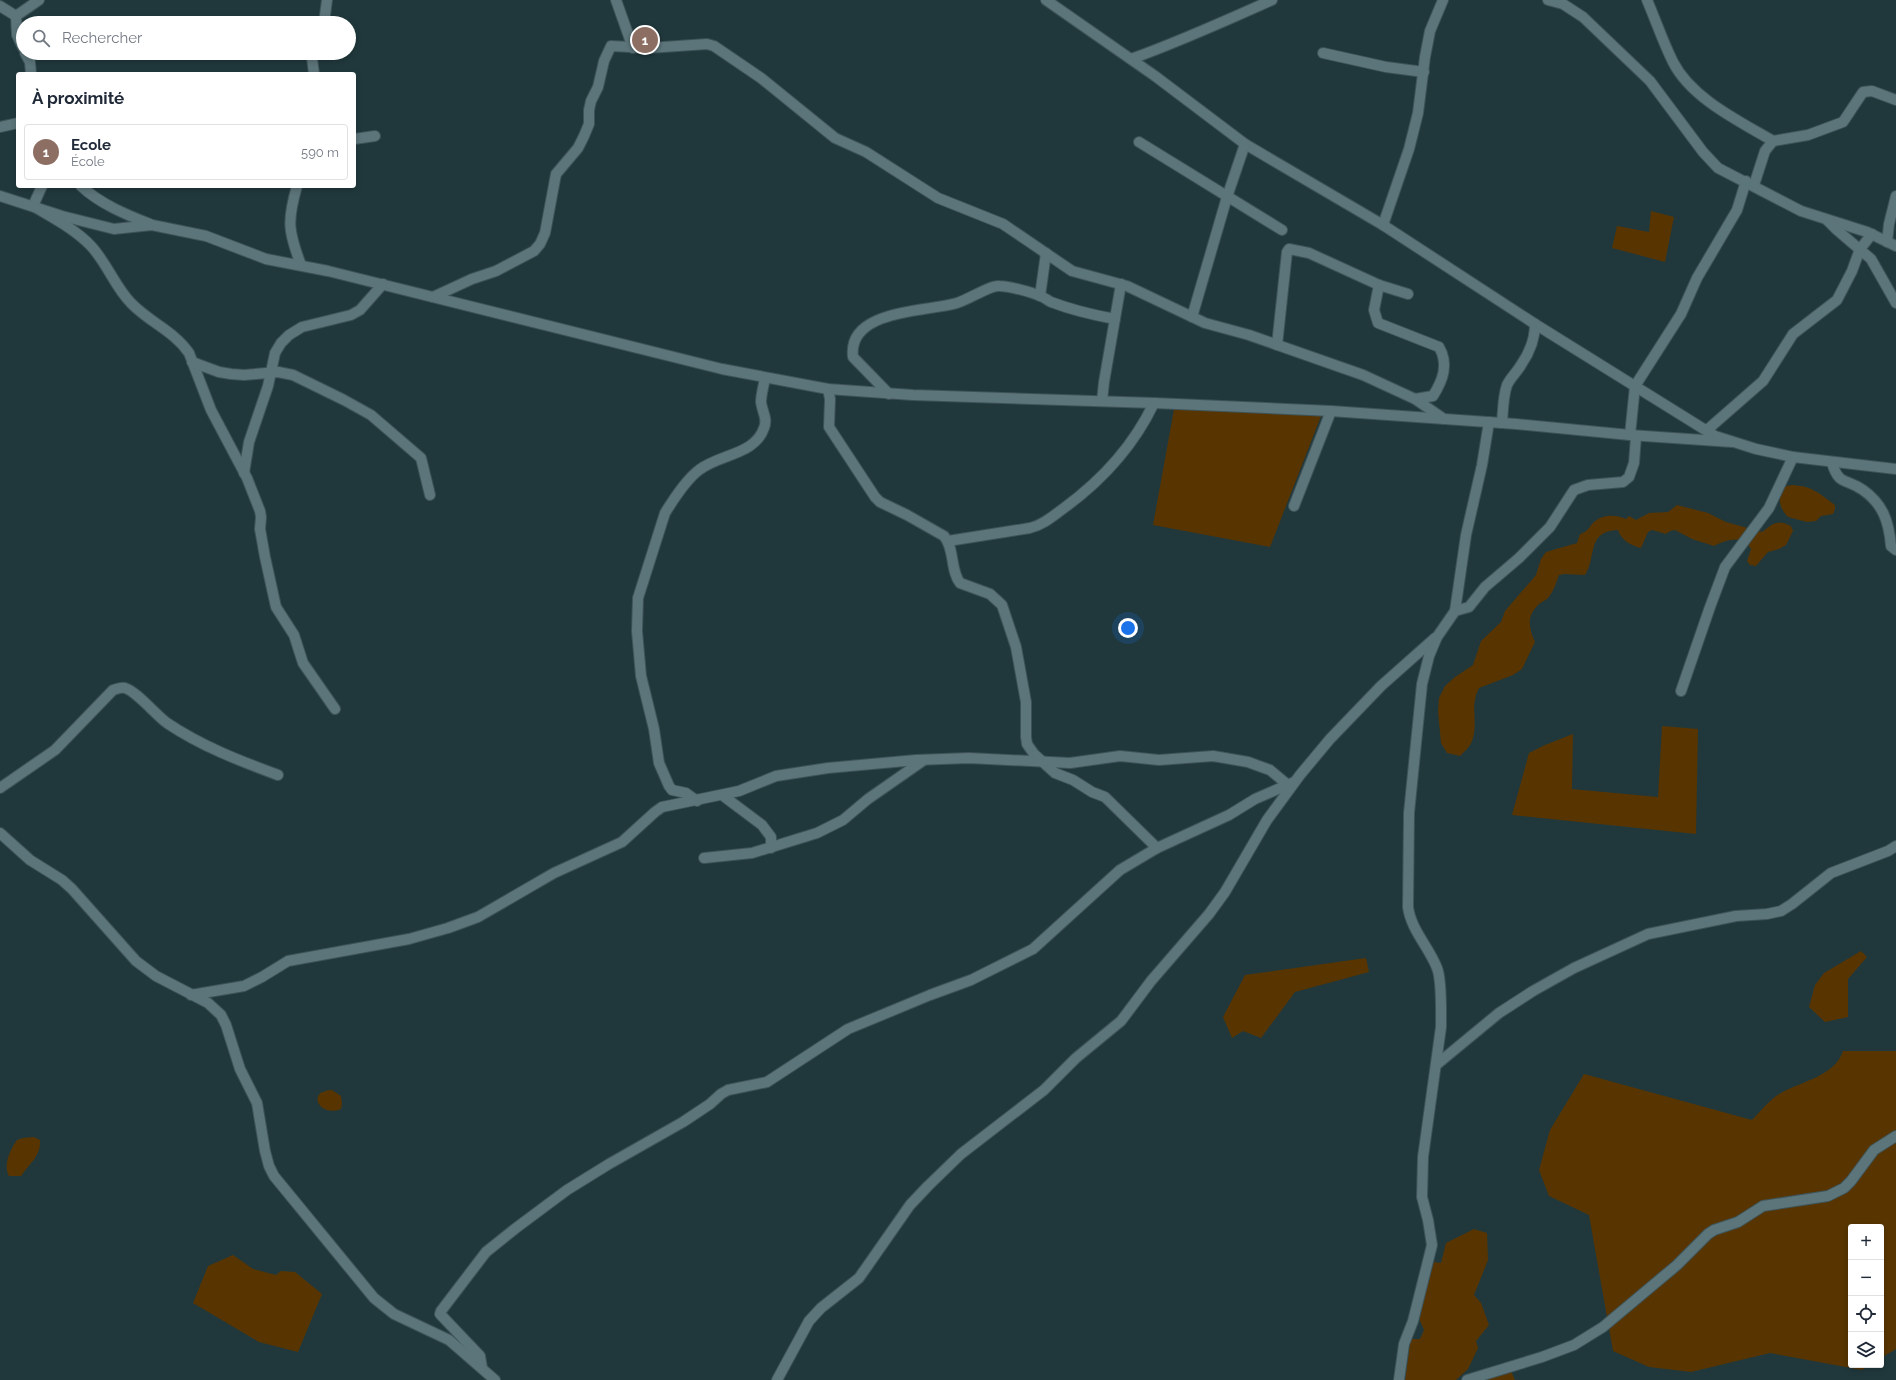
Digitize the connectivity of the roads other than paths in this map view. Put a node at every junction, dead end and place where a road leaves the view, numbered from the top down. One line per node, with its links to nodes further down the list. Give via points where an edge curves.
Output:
1 (39, 0): 12 (street)
2 (328, 0): 13 (street)
3 (616, 0): 14 (street)
4 (1046, 0): 16 (street)
5 (1272, 0): 16 (street, via 1216,26)
6 (1450, 0): 10 (street)
7 (1548, 0): 9 (street)
8 (1647, 0): 27 (street, via 1673,63 1697,92 1720,110)
9 (1568, 3): 30 (street, via 1650,81 1713,164)
10 (1441, 4): 21 (street, via 1430,31 1424,57)
11 (0, 6): 12 (street)
12 (16, 16)
13 (325, 16)
14 (633, 48): 45 (street, via 708,44 714,46 760,78 835,138 863,150 938,198 1003,224); 52 (street, via 613,46 609,49 590,106 589,124 578,148 566,159 556,174 545,233 540,244 534,251 496,271)
15 (1323, 53): 21 (street, via 1386,67)
16 (1131, 59): 29 (street)
17 (29, 60): 19 (street)
18 (312, 60): 20 (street)
19 (31, 72)
20 (314, 72)
21 (1424, 72): 40 (street, via 1409,149)
22 (1896, 100): 27 (street, via 1872,91 1863,92 1843,122 1808,135)
23 (16, 123): 24 (street)
24 (0, 127)
25 (375, 136): 26 (street)
26 (356, 139)
27 (1773, 141): 30 (street, via 1764,151)
28 (1139, 142): 36 (street)
29 (1245, 144): 36 (street); 40 (street)
30 (1750, 183): 38 (street, via 1795,208); 61 (street, via 1697,278 1681,314)
31 (41, 188): 37 (street)
32 (83, 188): 39 (street, via 129,216)
33 (297, 188): 46 (street, via 289,222 294,248)
34 (0, 196): 37 (street)
35 (1896, 196): 43 (street, via 1889,224)
36 (1227, 197): 41 (street); 54 (street)
37 (33, 206): 39 (street, via 114,229); 58 (street, via 78,233 91,246 131,304 184,345)
38 (1827, 220): 42 (street); 44 (street)
39 (152, 225): 46 (street, via 206,236 266,259)
40 (1383, 225): 56 (street)
41 (1282, 230)
42 (1872, 234): 43 (street); 44 (street)
43 (1891, 244)
44 (1860, 249): 53 (street, via 1871,259); 71 (street, via 1837,300 1793,334 1763,382)
45 (1046, 253): 48 (street, via 1078,274); 51 (street)
46 (301, 266): 47 (street)
47 (383, 284): 52 (street); 59 (street, via 360,310 302,327 289,335 275,353)
48 (1121, 284): 54 (street); 55 (street)
49 (1379, 285): 50 (street); 57 (street, via 1309,253 1289,249 1286,252); 64 (street, via 1374,310 1378,323 1439,347 1443,354 1445,368 1441,383 1432,396)
50 (1408, 294)
51 (1040, 296): 55 (street, via 1088,314); 63 (street, via 998,286 957,303 909,312 865,326 855,340 853,357)
52 (434, 297): 60 (street)
53 (1896, 303)
54 (1192, 317): 57 (street)
55 (1115, 319): 65 (street)
56 (1535, 324): 61 (street); 70 (street, via 1535,335 1528,352 1505,390)
57 (1277, 345): 64 (street, via 1363,375)
58 (192, 362): 59 (street, via 231,374); 77 (street, via 211,410)
59 (270, 372): 77 (street, via 268,386 249,442); 78 (street, via 293,375 371,415 421,458)
60 (765, 378): 62 (street); 92 (street, via 761,401 766,423 758,441 698,470 671,503 665,513 638,598 637,631 641,676 659,763 672,790)
61 (1636, 386): 71 (street); 72 (street)
62 (828, 389): 63 (street); 80 (street, via 829,427 875,497 880,502 935,529)
63 (889, 394): 65 (street)
64 (1415, 399): 68 (street)
65 (1102, 401): 66 (street)
66 (1154, 403): 67 (street); 80 (street, via 1130,442 1101,477 1050,519 1030,528)
67 (1331, 411): 68 (street); 79 (street)
68 (1444, 418): 69 (street)
69 (1489, 422): 70 (street); 82 (street, via 1466,535)
70 (1502, 423): 72 (street)
71 (1707, 430): 73 (street)
72 (1633, 435): 73 (street); 82 (street, via 1634,463 1629,478 1623,482 1588,485 1574,490 1550,528 1485,587 1470,607)
73 (1732, 442): 74 (street)
74 (1793, 457): 75 (street); 84 (street, via 1769,508 1725,567)
75 (1832, 462): 76 (street); 81 (street, via 1836,474 1862,490 1880,506 1890,527 1891,546)
76 (1896, 469)
77 (244, 473): 85 (street, via 261,516 260,528 276,607 294,635 303,663)
78 (430, 495)
79 (1294, 506)
80 (948, 541): 87 (street, via 960,583 990,594 1002,605 1016,647 1022,678 1028,744)
81 (1896, 550)
82 (1455, 611): 83 (street)
83 (1437, 637): 89 (street, via 1381,686); 99 (street, via 1429,656 1421,690 1410,813 1408,907 1410,917 1438,969 1442,1008)
84 (1681, 692)
85 (335, 709)
86 (924, 760): 87 (street, via 969,758); 91 (street, via 828,768 776,776); 95 (street, via 868,799 844,820 817,833)
87 (1043, 762): 89 (street, via 1070,763 1120,756 1159,760 1213,756 1248,762 1270,770); 96 (street, via 1061,776 1105,797)
88 (278, 774): 90 (street, via 234,759 198,741 167,722 130,691 119,688 113,690 55,750)
89 (1291, 784): 96 (street); 103 (street, via 1209,914 1121,1020 1076,1058 1044,1090 961,1154 928,1186 905,1211 859,1278 812,1318)
90 (0, 788)
91 (722, 795): 92 (street); 95 (street, via 762,825 771,837)
92 (697, 801): 98 (street, via 662,807 622,842 554,873 478,917 409,939 288,961 244,986)
93 (0, 833): 98 (street, via 30,860 72,889 136,961)
94 (1896, 846): 99 (street, via 1831,872 1780,911 1736,916 1648,934 1581,965 1499,1013)
95 (771, 848): 97 (street, via 752,853)
96 (1157, 848): 101 (street, via 1120,870 1033,949 971,980 848,1029 767,1082 728,1090 683,1122 567,1190 516,1228 486,1252 440,1312 480,1356)
97 (704, 858)
98 (191, 995): 101 (street, via 213,1008 226,1025 240,1069 257,1103 265,1151 274,1176 374,1298 394,1314 445,1338)
99 (1436, 1065): 104 (street, via 1423,1157 1422,1197 1432,1245 1413,1321 1404,1344)
100 (1896, 1136): 105 (street, via 1874,1150 1844,1188 1828,1196 1762,1206 1738,1222 1708,1234 1677,1265 1603,1327 1574,1345)
101 (482, 1368): 102 (street)
102 (495, 1380)
103 (777, 1380)
104 (1399, 1380)
105 (1467, 1380)

